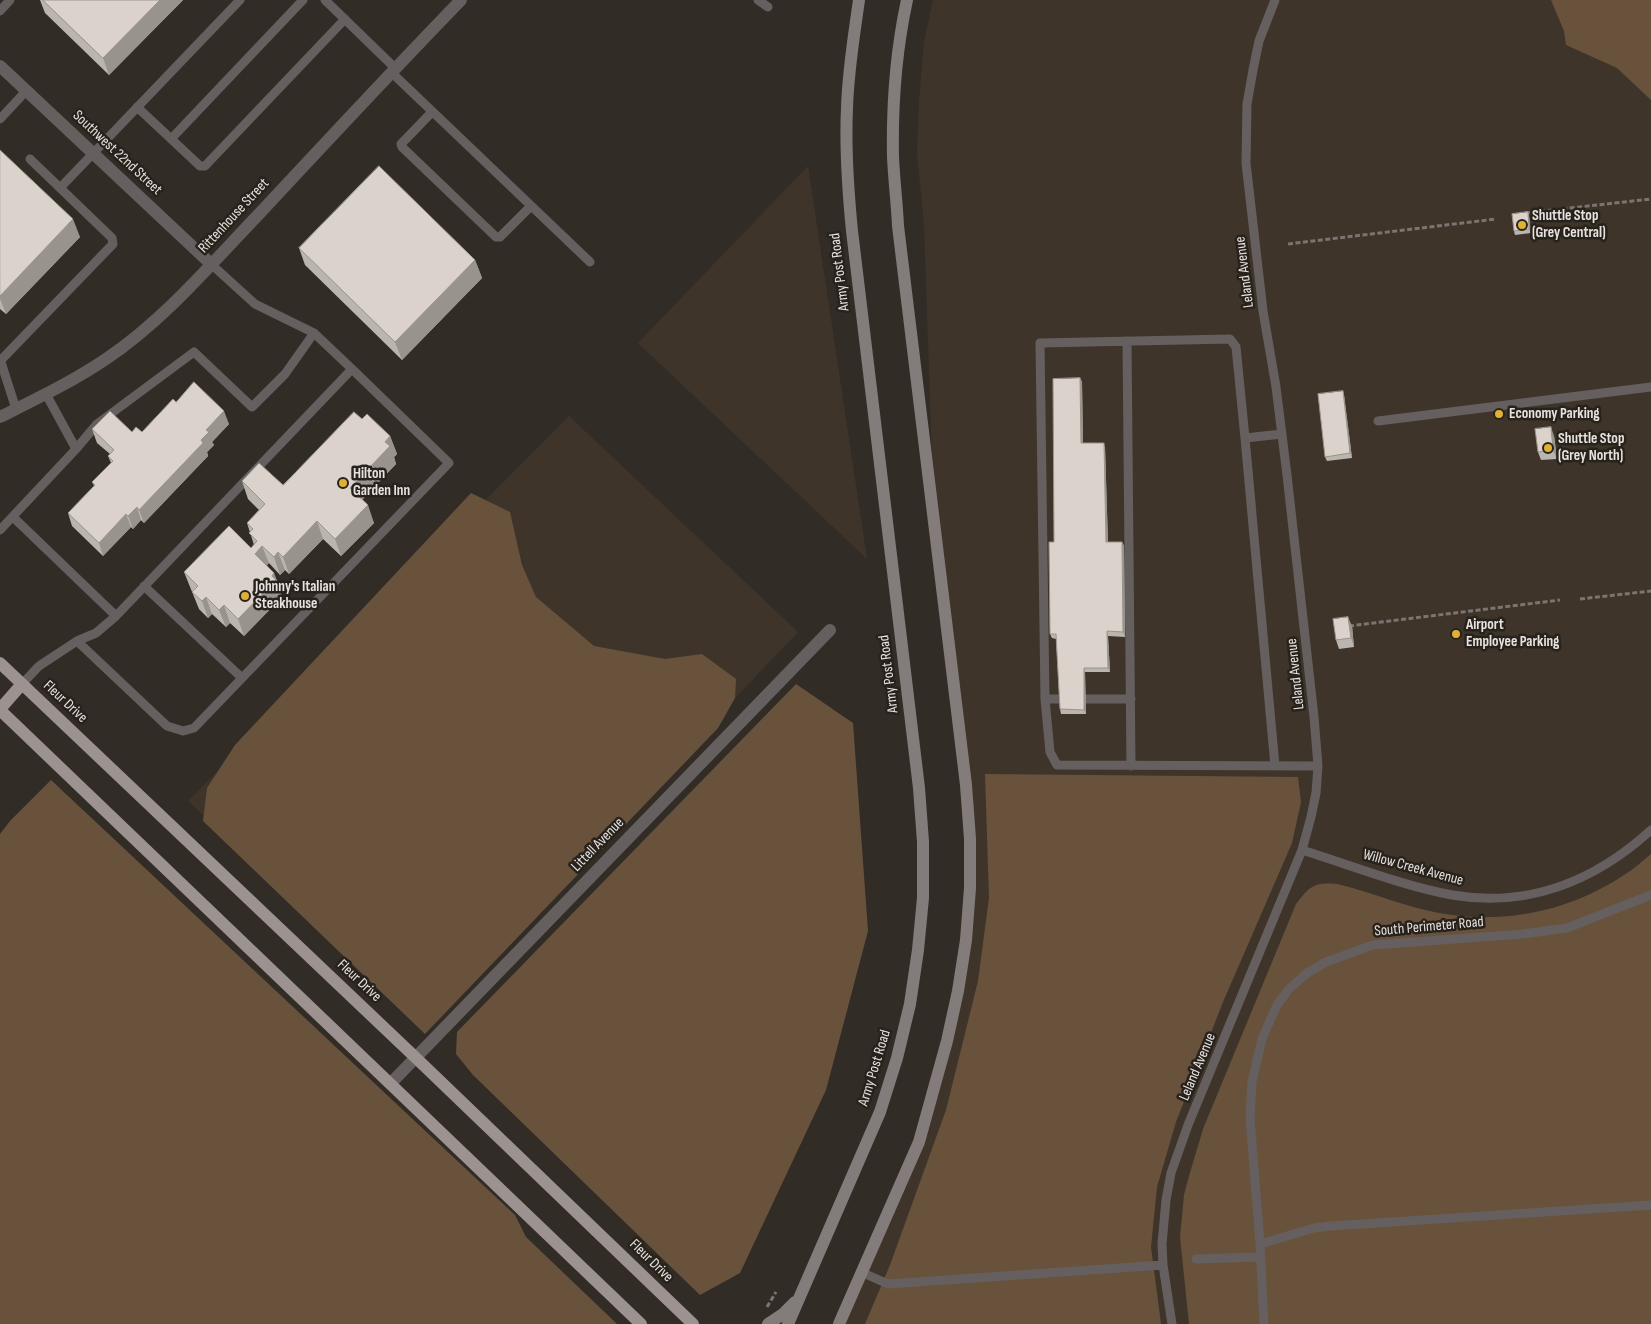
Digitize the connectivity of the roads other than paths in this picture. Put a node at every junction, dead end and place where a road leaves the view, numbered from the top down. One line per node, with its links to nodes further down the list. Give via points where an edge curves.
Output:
1 (10, 0): 11 (lane)
2 (240, 0): 16 (lane)
3 (303, 0): 19 (lane)
4 (325, 0): 12 (lane)
5 (461, 0): 14 (street, Rittenhouse Street)
6 (758, 0): 10 (lane)
7 (859, 0): 66 (main road, Army Post Road, via 850,57 846,166 919,788 923,898 913,986 897,1058 880,1112)
8 (907, 0): 65 (main road, via 898,59 893,158 966,785 970,888 958,991 919,1142)
9 (1275, 0): 35 (lane, Leland Avenue, via 1259,41 1253,70 1246,163 1263,311)
10 (768, 7)
11 (0, 11)
12 (345, 19): 14 (lane); 19 (lane, via 205,166 200,166)
13 (0, 66): 15 (street, Southwest 22nd Street)
14 (393, 70): 17 (lane); 25 (street, Rittenhouse Street)
15 (27, 90): 18 (lane); 20 (street, Southwest 22nd Street)
16 (137, 107): 19 (lane); 20 (lane)
17 (432, 112): 23 (lane); 23 (lane, via 401,144 402,147 481,223 500,237)
18 (0, 119)
19 (171, 139)
20 (94, 153): 22 (lane); 25 (street, Southwest 22nd Street)
21 (30, 159): 22 (lane)
22 (60, 188): 28 (lane, via 112,238 113,244)
23 (531, 206): 24 (lane)
24 (590, 262)
25 (212, 264): 26 (lane, via 256,304); 31 (street, Rittenhouse Street, via 143,331 107,359)
26 (314, 333): 29 (lane); 37 (lane, via 285,374 252,407 194,352 96,424)
27 (1127, 341): 36 (lane, via 1230,339 1236,347); 47 (lane, via 1040,343); 50 (lane)
28 (0, 360): 32 (lane)
29 (352, 369): 40 (lane); 45 (lane, via 449,463)
30 (1651, 387): 34 (lane)
31 (46, 394): 32 (street, Rittenhouse Street); 37 (lane)
32 (16, 409): 33 (street, Rittenhouse Street)
33 (0, 417)
34 (1378, 421)
35 (1282, 434): 36 (lane); 54 (lane, Leland Avenue)
36 (1245, 438): 53 (lane)
37 (76, 449): 38 (lane)
38 (13, 517): 39 (lane); 41 (lane)
39 (0, 530)
40 (144, 586): 41 (lane); 45 (lane)
41 (116, 616): 43 (lane, via 96,633)
42 (830, 630): 58 (street, Littell Avenue)
43 (77, 642): 45 (lane, via 167,726 183,732 194,728); 46 (lane, via 39,666)
44 (0, 664): 46 (main road, Fleur Drive)
45 (242, 678)
46 (22, 684): 51 (main road); 58 (main road, Fleur Drive)
47 (1046, 699): 48 (lane); 52 (lane, via 1050,752 1057,765)
48 (1060, 699)
49 (1086, 699): 50 (lane)
50 (1131, 699): 52 (lane)
51 (0, 709): 59 (main road)
52 (1131, 766): 53 (lane)
53 (1275, 766): 54 (lane)
54 (1318, 766): 56 (lane, Leland Avenue, via 1316,793)
55 (1651, 830): 56 (lane, Willow Creek Avenue, via 1604,867 1574,882 1513,897 1452,895)
56 (1302, 850): 64 (lane, Leland Avenue, via 1178,1150 1166,1200)
57 (1651, 895): 61 (lane, South Perimeter Road, via 1567,928 1373,944 1307,973 1277,1005 1262,1039 1252,1082 1250,1118)
58 (415, 1057): 59 (street, Littell Avenue); 67 (main road, Fleur Drive)
59 (390, 1083): 68 (main road)
60 (1651, 1205): 61 (lane, via 1331,1226)
61 (1260, 1244): 62 (lane, South Perimeter Road)
62 (1261, 1257): 63 (lane); 74 (lane, South Perimeter Road)
63 (1196, 1259)
64 (1163, 1265): 65 (lane, via 888,1284); 73 (lane, Leland Avenue)
65 (861, 1272): 72 (main road)
66 (799, 1299): 70 (main road); 71 (main road, Army Post Road)
67 (688, 1320): 69 (main road)
68 (641, 1324)
69 (702, 1324)
70 (768, 1324)
71 (788, 1324)
72 (838, 1324)
73 (1172, 1324)
74 (1264, 1324)

